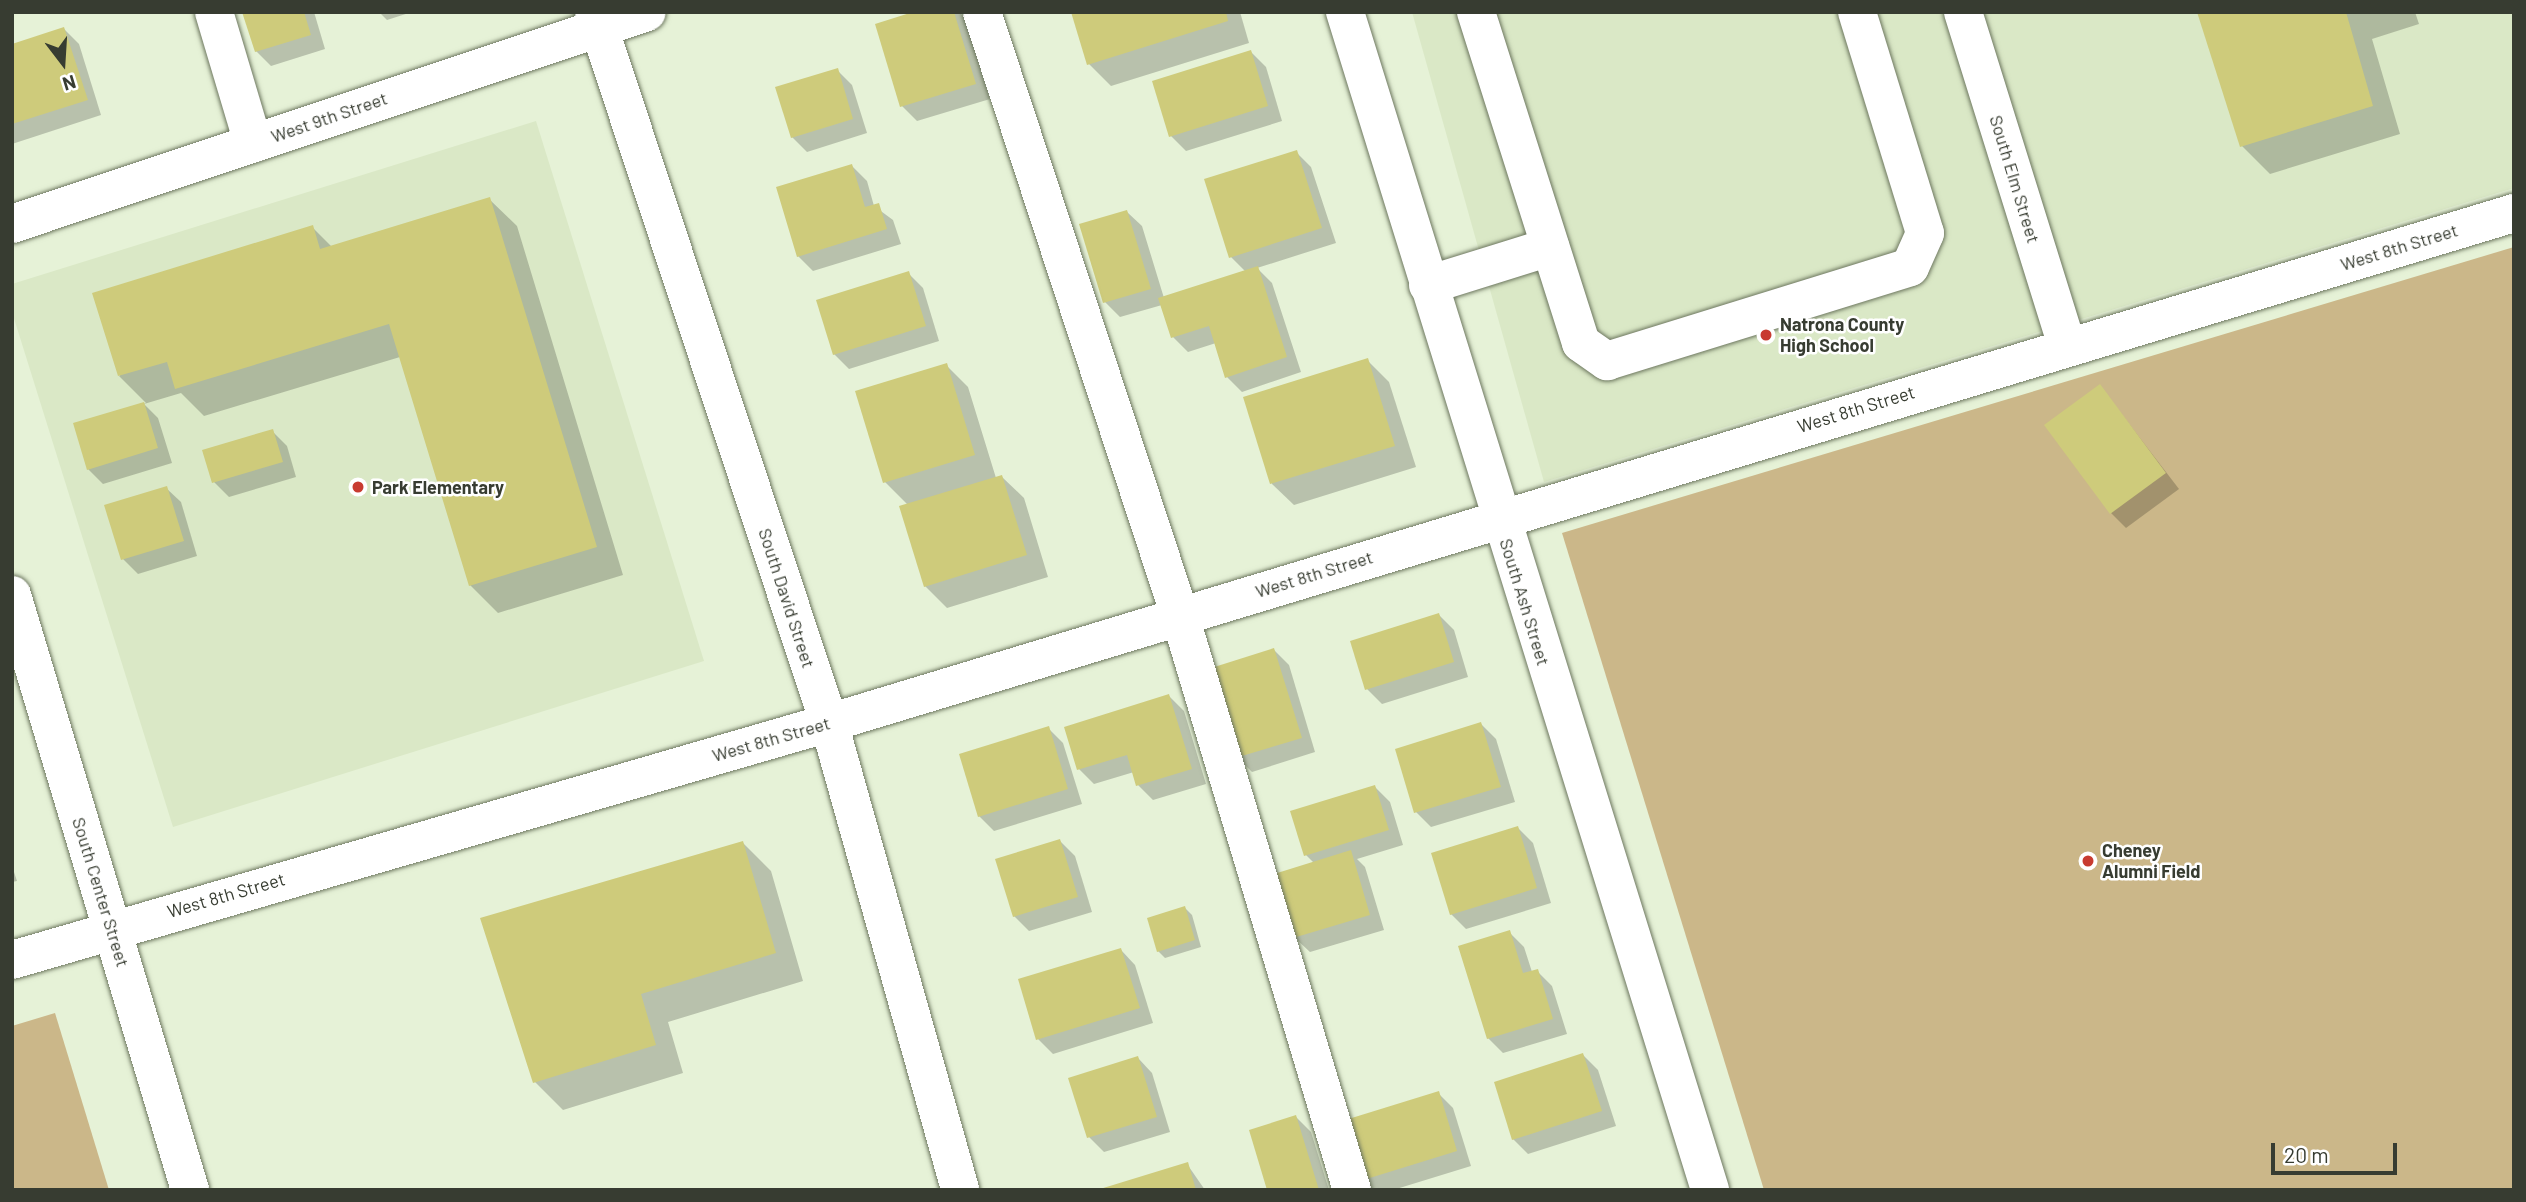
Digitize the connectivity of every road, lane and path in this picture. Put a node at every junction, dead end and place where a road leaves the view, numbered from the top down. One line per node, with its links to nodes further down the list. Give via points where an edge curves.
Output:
1 (214, 12): 9 (street)
2 (647, 12): 8 (street, West 9th Street)
3 (982, 12): 17 (street)
4 (1345, 12): 13 (street, South Ash Street)
5 (1476, 12): 12 (street)
6 (1857, 12): 12 (street, via 1925,233 1910,267 1607,361 1581,342)
7 (1963, 12): 14 (street, South Elm Street)
8 (596, 20): 9 (street, West 9th Street); 18 (street, South David Street)
9 (253, 143): 11 (street, West 9th Street)
10 (2514, 213): 14 (street, West 8th Street)
11 (12, 224)
12 (1550, 247): 13 (street)
13 (1428, 285): 15 (street, South Ash Street)
14 (2067, 346): 15 (street, West 8th Street)
15 (1499, 517): 17 (street, West 8th Street); 24 (street, South Ash Street)
16 (12, 595): 19 (street, South Center Street)
17 (1180, 615): 18 (street, West 8th Street); 23 (street)
18 (829, 723): 19 (street, West 8th Street); 22 (street, South David Street)
19 (111, 928): 20 (street, West 8th Street); 21 (street, South Center Street)
20 (12, 960)
21 (190, 1190)
22 (960, 1190)
23 (1352, 1190)
24 (1710, 1190)

